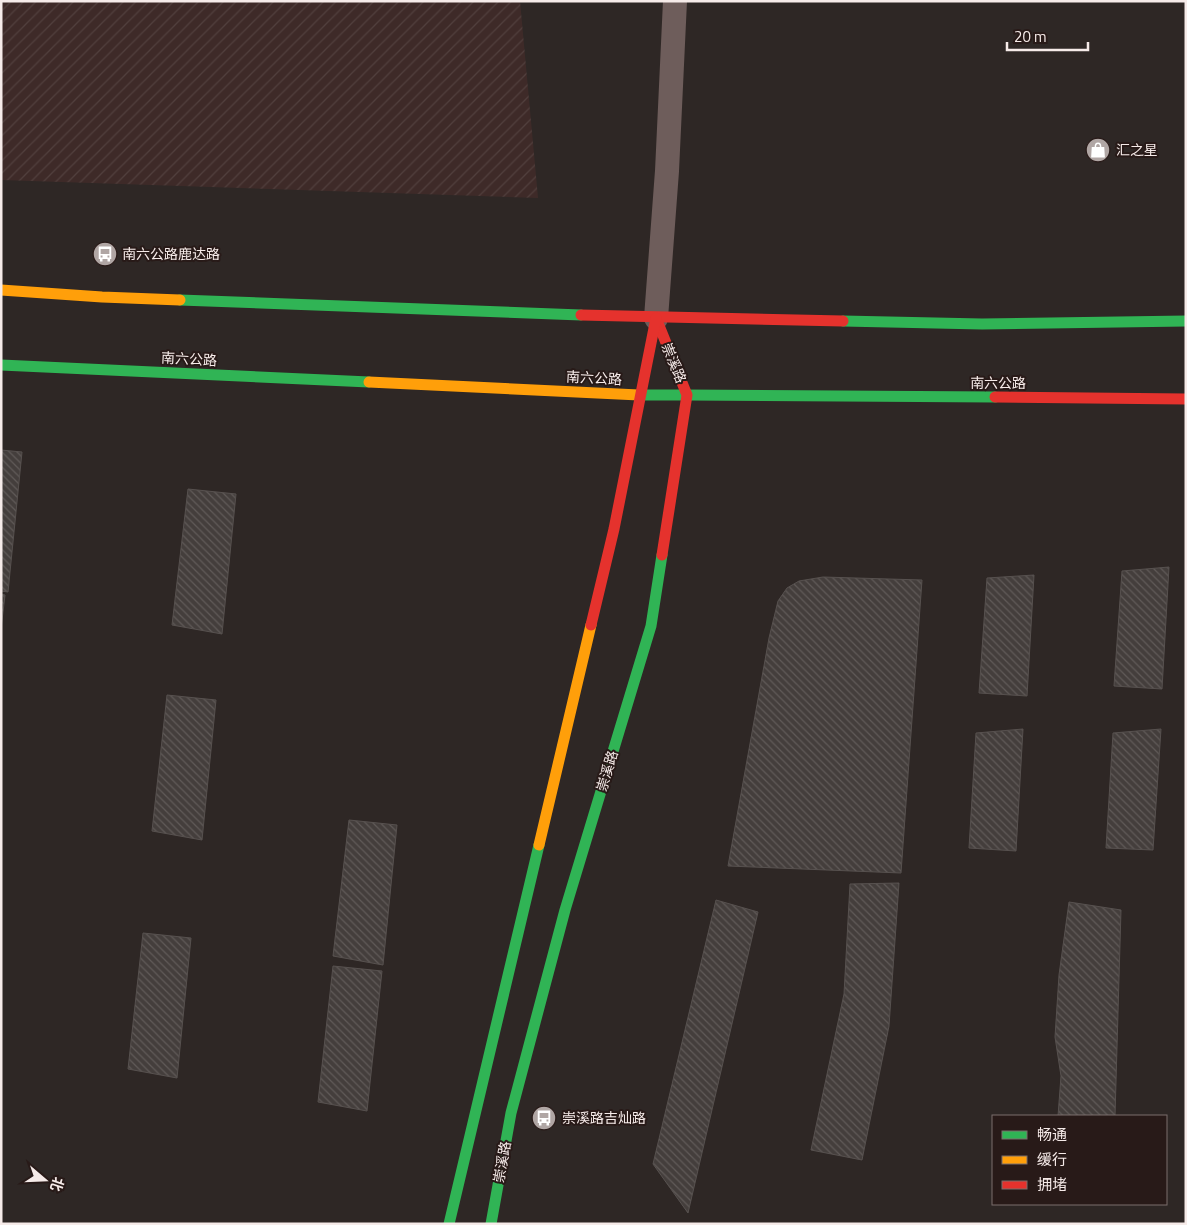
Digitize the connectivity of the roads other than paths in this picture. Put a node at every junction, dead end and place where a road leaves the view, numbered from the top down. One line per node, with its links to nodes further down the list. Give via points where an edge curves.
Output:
1 (676, 1): 3 (street, 崇溪路)
2 (1, 290): 3 (main road, via 102,297)
3 (656, 318): 4 (main road, via 982,324); 6 (main road, 崇溪路); 7 (main road, 崇溪路)
4 (1186, 320)
5 (1, 365): 6 (main road, 南六公路)
6 (639, 395): 7 (main road, 南六公路); 9 (main road, 崇溪路, via 614,529)
7 (687, 395): 8 (main road, 南六公路); 10 (main road, 崇溪路, via 651,626 565,910 511,1113)
8 (1186, 399)
9 (449, 1224)
10 (490, 1224)

